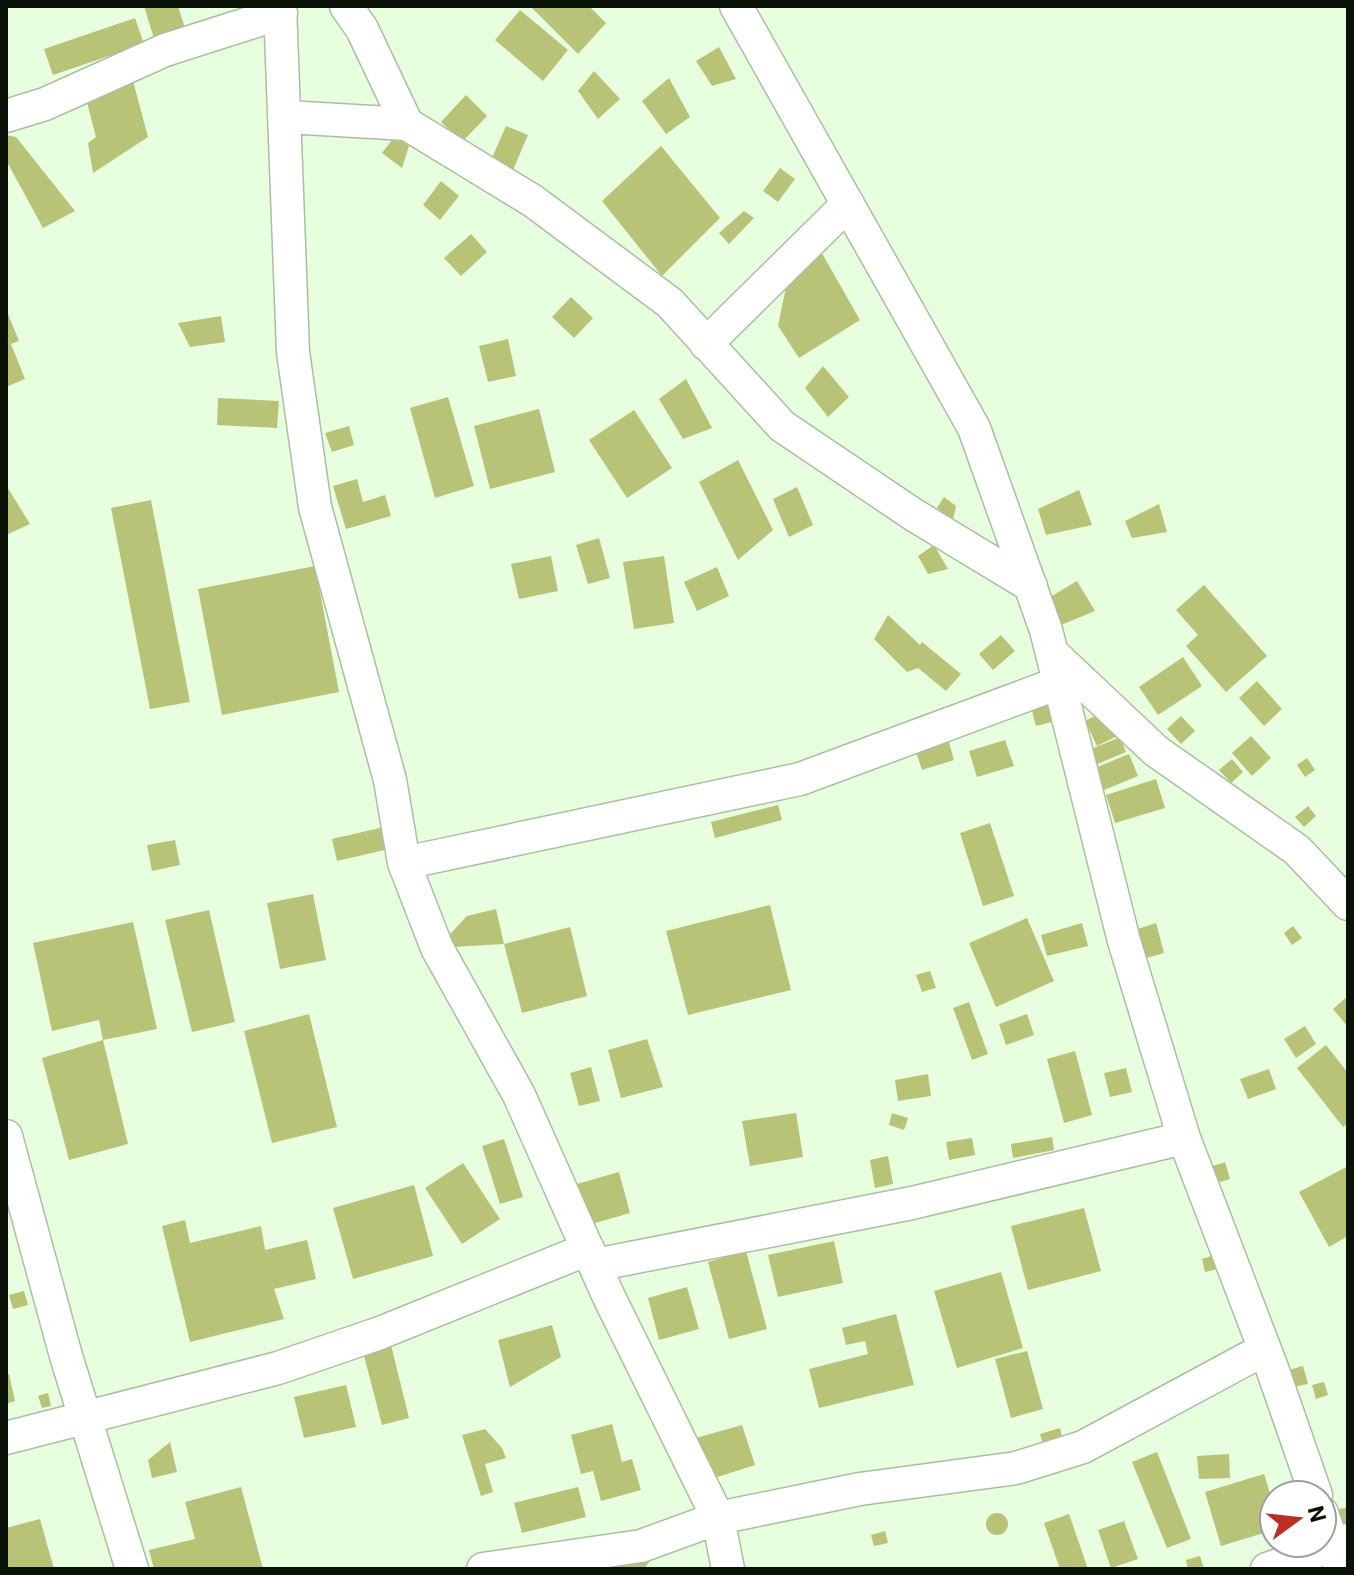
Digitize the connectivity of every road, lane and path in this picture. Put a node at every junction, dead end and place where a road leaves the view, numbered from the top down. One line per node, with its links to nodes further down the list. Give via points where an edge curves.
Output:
1 (346, 6): 6 (street)
2 (736, 6): 7 (street)
3 (280, 9): 4 (street); 5 (street)
4 (6, 116)
5 (286, 117): 6 (street); 11 (street, via 293,352 315,507 390,780)
6 (407, 124): 8 (street, via 533,201 670,303)
7 (848, 204): 8 (street); 9 (street, via 974,428)
8 (706, 344): 9 (street, via 782,426)
9 (1031, 586): 10 (street)
10 (1056, 668): 11 (street, via 800,779); 12 (street, via 1156,751 1297,850); 14 (street, via 1124,941)
11 (404, 863): 15 (street, via 437,948 519,1095)
12 (1348, 904)
13 (6, 1136): 17 (street)
14 (1184, 1138): 15 (street, via 912,1203); 16 (street)
15 (592, 1257): 17 (street, via 278,1368); 20 (street)
16 (1265, 1349): 19 (street); 20 (street, via 1083,1447 1016,1468 860,1489)
17 (84, 1415): 18 (street); 22 (street)
18 (6, 1438)
19 (1310, 1479)
20 (718, 1518): 23 (street, via 641,1546); 24 (street)
21 (1341, 1552): 25 (street)
22 (132, 1569)
23 (483, 1569)
24 (728, 1569)
25 (1267, 1569)

